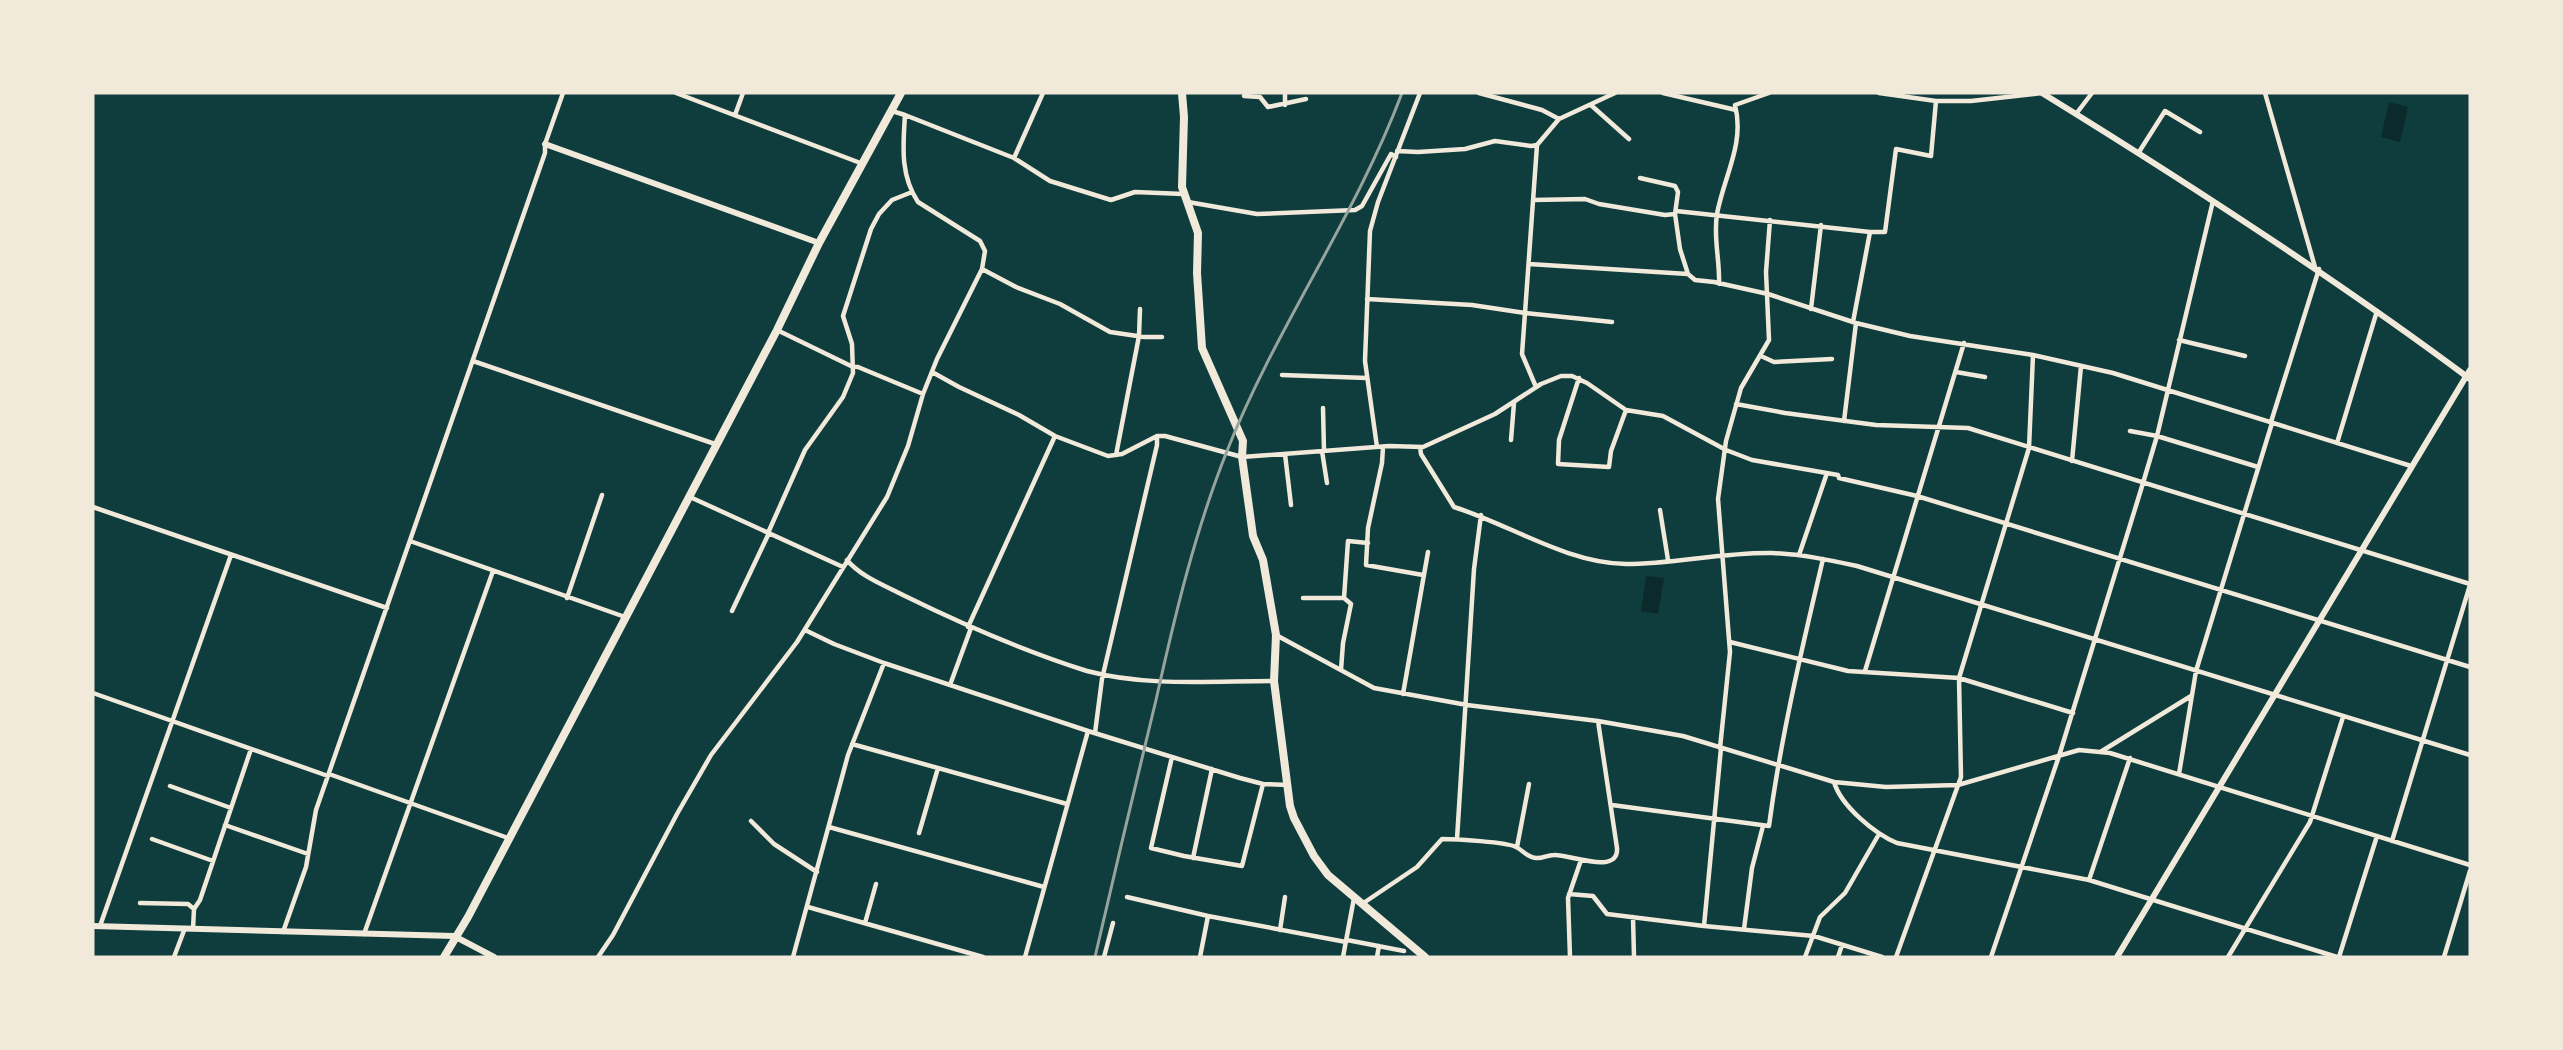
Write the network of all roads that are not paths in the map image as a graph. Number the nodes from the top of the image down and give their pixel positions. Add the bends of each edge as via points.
1 (563, 93) edge
2 (676, 93) edge
3 (743, 93) edge
4 (901, 93) edge
5 (1043, 93) edge
6 (1182, 93) edge
7 (1285, 93) edge
8 (1420, 93) edge
9 (1479, 93) edge
10 (1616, 93) edge
11 (1663, 93) edge
12 (1769, 93) edge
13 (1880, 93) edge
14 (2042, 93) edge
15 (2092, 93) edge
16 (2265, 93) edge
17 (1244, 96) dead end
18 (1306, 99) dead end
19 (1936, 101) junction
20 (1285, 105) junction
21 (1592, 106) junction
22 (1736, 110) junction
23 (891, 111) junction
24 (2076, 114) junction
25 (735, 115) junction
26 (905, 115) junction
27 (1559, 119) junction
28 (2200, 132) dead end
29 (1629, 139) dead end
30 (545, 144) junction
31 (1537, 145) junction
32 (2139, 152) junction
33 (1396, 154) junction
34 (1014, 158) junction
35 (863, 164) junction
36 (1640, 178) dead end
37 (912, 192) junction
38 (1183, 194) junction
39 (1533, 200) junction
40 (2213, 201) junction
41 (1188, 202) junction
42 (1676, 212) junction
43 (1717, 215) junction
44 (1770, 220) junction
45 (1821, 225) junction
46 (1870, 232) junction
47 (819, 243) junction
48 (1529, 264) junction
49 (2317, 268) junction
50 (982, 269) junction
51 (1688, 274) junction
52 (1719, 284) junction
53 (1768, 294) junction
54 (1367, 299) junction
55 (1140, 309) dead end
56 (1811, 309) junction
57 (2377, 311) junction
58 (1524, 313) junction
59 (1612, 322) dead end
60 (1854, 323) junction
61 (777, 330) junction
62 (1139, 336) junction
63 (1162, 337) dead end
64 (2179, 340) junction
65 (1964, 343) junction
66 (2033, 355) junction
67 (1761, 356) junction
68 (2245, 356) dead end
69 (1832, 359) dead end
70 (473, 361) junction
71 (854, 366) junction
72 (2080, 366) junction
73 (932, 372) junction
74 (1956, 372) junction
75 (1282, 375) dead end
76 (2469, 375) edge
77 (1985, 377) dead end
78 (1367, 378) junction
79 (1579, 378) junction
80 (1536, 387) junction
81 (2167, 392) junction
82 (924, 394) junction
83 (1514, 403) junction
84 (1736, 404) junction
85 (1323, 408) dead end
86 (1626, 410) junction
87 (1844, 421) junction
88 (2272, 422) junction
89 (1939, 427) junction
90 (2130, 431) dead end
91 (1055, 436) junction
92 (1157, 436) junction
93 (2157, 436) junction
94 (1511, 440) dead end
95 (2337, 443) junction
96 (715, 444) junction
97 (1380, 447) junction
98 (1420, 447) junction
99 (2030, 448) junction
100 (1726, 450) junction
101 (1323, 451) junction
102 (1285, 454) junction
103 (1116, 455) junction
104 (1242, 457) junction
105 (2072, 461) junction
106 (2411, 466) junction
107 (2258, 467) junction
108 (1827, 473) junction
109 (1327, 483) dead end
110 (2143, 483) junction
111 (602, 495) dead end
112 (688, 496) junction
113 (1917, 496) junction
114 (1291, 506) dead end
115 (93, 507) edge
116 (1660, 510) dead end
117 (2244, 514) junction
118 (1481, 515) junction
119 (2006, 523) junction
120 (768, 533) junction
121 (410, 541) junction
122 (1368, 543) junction
123 (2361, 551) junction
124 (1428, 552) dead end
125 (231, 555) junction
126 (1724, 555) junction
127 (1799, 555) junction
128 (1823, 559) junction
129 (2120, 559) junction
130 (847, 560) junction
131 (1668, 560) junction
132 (843, 567) junction
133 (493, 571) junction
134 (1423, 575) junction
135 (1894, 577) junction
136 (2470, 584) edge
137 (2220, 590) junction
138 (567, 598) junction
139 (1303, 598) dead end
140 (1344, 598) junction
141 (1981, 604) junction
142 (387, 608) junction
143 (732, 611) dead end
144 (625, 617) junction
145 (2319, 620) junction
146 (970, 628) junction
147 (805, 630) junction
148 (1276, 635) junction
149 (2096, 640) junction
150 (1730, 642) junction
151 (2447, 659) junction
152 (1799, 660) junction
153 (884, 663) junction
154 (2470, 667) edge
155 (1341, 670) junction
156 (1865, 671) junction
157 (2196, 671) junction
158 (1104, 675) junction
159 (1959, 678) junction
160 (1274, 681) junction
161 (950, 686) junction
162 (93, 693) edge
163 (1403, 694) junction
164 (2274, 695) junction
165 (2191, 696) junction
166 (1467, 705) junction
167 (2073, 712) junction
168 (2343, 717) junction
169 (171, 721) junction
170 (1598, 722) junction
171 (1088, 731) junction
172 (1095, 733) junction
173 (2422, 741) junction
174 (852, 744) junction
175 (1720, 748) junction
176 (251, 749) junction
177 (2102, 751) junction
178 (2470, 755) edge
179 (2059, 756) junction
180 (1172, 757) junction
181 (2130, 758) junction
182 (1777, 765) junction
183 (938, 768) junction
184 (1212, 769) junction
185 (2179, 774) junction
186 (329, 775) junction
187 (1834, 782) junction
188 (1529, 783) dead end
189 (1263, 784) junction
190 (1288, 785) junction
191 (1958, 785) junction
192 (170, 786) dead end
193 (2219, 787) junction
194 (409, 804) junction
195 (1067, 804) junction
196 (1612, 805) junction
197 (231, 808) junction
198 (2312, 816) junction
199 (1714, 819) junction
200 (751, 821) dead end
201 (225, 825) junction
202 (1763, 826) junction
203 (829, 827) junction
204 (920, 833) dead end
205 (1879, 834) junction
206 (2377, 836) junction
207 (508, 838) junction
208 (152, 839) dead end
209 (1457, 839) junction
210 (2392, 841) junction
211 (1517, 847) junction
212 (1934, 850) junction
213 (308, 854) junction
214 (1193, 858) junction
215 (1581, 860) junction
216 (213, 861) junction
217 (2470, 865) edge
218 (2022, 866) junction
219 (2470, 871) edge
220 (817, 872) junction
221 (2089, 880) junction
222 (876, 884) dead end
223 (1044, 887) junction
224 (1569, 894) junction
225 (1127, 897) dead end
226 (1286, 897) dead end
227 (1354, 898) junction
228 (2151, 900) junction
229 (140, 903) dead end
230 (1361, 904) junction
231 (808, 907) junction
232 (194, 909) junction
233 (1208, 916) junction
234 (1633, 917) junction
235 (866, 923) junction
236 (1113, 923) dead end
237 (97, 926) edge
238 (1704, 926) junction
239 (2246, 928) junction
240 (189, 929) junction
241 (1744, 929) junction
242 (1280, 930) junction
243 (283, 932) junction
244 (364, 934) junction
245 (454, 936) junction
246 (1814, 936) junction
247 (1346, 941) junction
248 (1842, 945) junction
249 (1379, 946) junction
250 (1404, 951) dead end
251 (174, 957) edge
252 (444, 957) edge
253 (494, 957) edge
254 (598, 957) edge
255 (793, 957) edge
256 (983, 957) edge
257 (1025, 957) edge
258 (1104, 957) edge
259 (1200, 957) edge
260 (1343, 957) edge
261 (1377, 957) edge
262 (1425, 957) edge
263 (1570, 957) edge
264 (1634, 957) edge
265 (1805, 957) edge
266 (1838, 957) edge
267 (1882, 957) edge
268 (1896, 957) edge
269 (1991, 957) edge
270 (2117, 957) edge
271 (2228, 957) edge
272 (2338, 957) edge
273 (2444, 957) edge

1 - 30 street
2 - 25 street
3 - 25 street
4 - 23 main road
5 - 34 street
6 - 38 main road
7 - 20 street
8 - 33 street
9 - 27 street via 1542,110
10 - 21 street
11 - 22 street
12 - 22 street via 1735,105
13 - 19 street
14 - 19 street
14 - 24 street
15 - 24 street
16 - 49 street
17 - 20 street via 1260,97 1268,107
18 - 20 street
19 - 46 street via 1931,156 1896,149 1885,232
21 - 27 street
21 - 29 street
22 - 43 street via 1738,134
23 - 26 street
23 - 35 main road
24 - 32 street
25 - 35 street
26 - 34 street
26 - 37 street via 903,161
27 - 31 street
28 - 32 street via 2165,111
30 - 47 street
30 - 70 street
31 - 33 street via 1495,141 1465,149
31 - 39 street
32 - 40 street
33 - 41 street via 1391,154 1356,210 1257,214
33 - 54 street via 1370,231
34 - 38 street via 1050,181 1111,200 1135,192
35 - 47 main road
36 - 42 street via 1675,186
37 - 50 street via 918,202 980,241 986,251
37 - 71 street via 886,206 866,245 843,316
38 - 41 main road
39 - 42 street via 1586,199 1665,215
39 - 48 street
40 - 49 street
40 - 64 street
41 - 104 main road via 1198,233 1202,348 1241,435
42 - 43 street
42 - 51 street via 1680,249
43 - 44 street
43 - 52 street
44 - 45 street
44 - 53 street
45 - 46 street
45 - 56 street
46 - 60 street
47 - 61 main road
48 - 51 street
48 - 58 street
49 - 57 street
49 - 88 street
50 - 62 street via 1060,304 1110,332
50 - 73 street
51 - 52 street via 1695,280
52 - 53 street
53 - 56 street
53 - 67 street via 1769,340
54 - 58 street via 1472,305
54 - 78 street
55 - 62 street
56 - 60 street
57 - 76 street
57 - 95 street
58 - 59 street
58 - 80 street via 1522,354
60 - 65 street
60 - 87 street
61 - 71 street
61 - 96 main road
62 - 63 street
62 - 103 street
64 - 68 street
64 - 81 street
65 - 66 street
65 - 74 street
66 - 72 street
66 - 99 street
67 - 69 street via 1774,362
67 - 84 street
70 - 96 street
70 - 121 street
71 - 82 street
71 - 120 street via 843,397 805,450
72 - 81 street via 2122,375
72 - 105 street
73 - 82 street
73 - 91 street
74 - 77 street
74 - 89 street
75 - 78 street
76 - 106 street
78 - 97 street
79 - 80 street via 1561,376
79 - 86 street
79 - 86 street via 1559,440 1558,464 1609,467
80 - 83 street
81 - 88 street
81 - 93 street
82 - 130 street via 909,446 887,497
83 - 94 street
83 - 98 street
84 - 87 street
84 - 100 street
85 - 101 street
86 - 100 street via 1663,416
87 - 89 street
88 - 95 street
88 - 107 street
89 - 99 street via 1968,429
89 - 113 street
90 - 93 street
91 - 103 street via 1108,456
91 - 146 street
92 - 103 street
92 - 104 street
92 - 158 street
93 - 107 street
93 - 110 street
95 - 106 street
96 - 112 main road
97 - 98 street
97 - 101 street
97 - 122 street via 1382,463
98 - 118 street via 1454,507
99 - 105 street
99 - 119 street
100 - 108 street via 1752,460
100 - 126 street via 1718,500
101 - 102 street
101 - 109 street
102 - 104 street
102 - 114 street
104 - 148 main road via 1253,536 1263,560
105 - 110 street
106 - 123 street
107 - 117 street
108 - 113 street
108 - 127 street
110 - 117 street
110 - 129 street
111 - 138 street
112 - 120 street
112 - 144 main road
113 - 119 street
113 - 135 street
115 - 125 street
116 - 131 street
117 - 123 street
117 - 137 street
118 - 131 street via 1515,533 1590,557 1625,564
118 - 166 street via 1474,569
119 - 129 street
119 - 141 street
120 - 132 street
120 - 143 street
121 - 133 street
121 - 142 street
122 - 134 street via 1366,565
122 - 140 street via 1348,541
123 - 136 street
123 - 145 street
124 - 134 street
125 - 142 street
125 - 169 street
126 - 127 street
126 - 131 street
126 - 150 street
127 - 128 street
128 - 135 street
128 - 152 street
129 - 137 street
129 - 149 street
130 - 132 street
130 - 146 street via 877,582
132 - 147 street
133 - 138 street
133 - 194 street
134 - 163 street
135 - 141 street
135 - 156 street
136 - 151 street
137 - 145 street
137 - 157 street
138 - 144 street
139 - 140 street
140 - 155 street via 1351,604
141 - 149 street
141 - 159 street
142 - 186 street
144 - 207 main road
145 - 151 street
145 - 164 street
146 - 158 street via 1054,661
146 - 161 street
147 - 153 street
147 - 254 street via 711,755
148 - 155 street
148 - 160 main road
149 - 157 street
149 - 167 street
150 - 152 street
150 - 175 street
151 - 154 street
151 - 173 street
152 - 156 street
152 - 182 street
153 - 161 street
153 - 174 street
155 - 163 street via 1374,688
156 - 159 street
157 - 164 street
157 - 165 street
158 - 160 street via 1160,681
158 - 172 street
159 - 167 street
159 - 191 street
160 - 190 main road
161 - 171 street
162 - 169 street
163 - 166 street
164 - 168 street
164 - 193 street
165 - 177 street
165 - 185 street
166 - 170 street
166 - 209 street
167 - 179 street
168 - 173 street
168 - 198 street
169 - 176 street
169 - 237 street
170 - 175 street via 1683,736
170 - 196 street
171 - 172 street
171 - 195 street
172 - 180 street
173 - 178 street
173 - 210 street
174 - 183 street
174 - 203 street
175 - 182 street
175 - 199 street
176 - 186 street
176 - 197 street
177 - 179 street via 2079,750
177 - 181 street
179 - 191 street
179 - 218 street
180 - 184 street
180 - 214 street via 1151,848
181 - 185 street
181 - 221 street
182 - 187 street
182 - 202 street via 1769,826
183 - 195 street
183 - 204 street
184 - 189 street
184 - 214 street
185 - 193 street
186 - 194 street
186 - 213 street via 316,810
187 - 191 street via 1886,787
187 - 205 street via 1841,799
188 - 211 street
189 - 190 street
189 - 214 street via 1242,866
190 - 227 main road via 1294,818 1314,856
191 - 212 street
192 - 197 street
193 - 198 street
193 - 228 street
194 - 207 street
194 - 244 street
195 - 223 street
196 - 199 street
196 - 215 street via 1616,856 1609,862
197 - 201 street
198 - 206 street
198 - 239 street
199 - 202 street
199 - 238 street
200 - 220 street via 774,844
201 - 213 street
201 - 216 street
202 - 241 street via 1752,868
203 - 220 street
203 - 223 street
205 - 212 street via 1897,843
205 - 246 street via 1845,893 1820,917
206 - 210 street
206 - 272 street
207 - 245 main road
208 - 216 street
209 - 211 street
209 - 230 street via 1437,842 1417,867
210 - 217 street
211 - 215 street via 1538,859 1554,854
212 - 218 street
212 - 268 street
213 - 243 street
215 - 224 street
216 - 232 street
218 - 221 street
218 - 269 street
219 - 273 street
220 - 231 street
221 - 228 street
222 - 235 street
223 - 257 street
224 - 234 street via 1593,896 1607,914
224 - 263 street
225 - 233 street
226 - 242 street
227 - 230 main road
227 - 247 street
228 - 239 street
228 - 270 street
229 - 232 street via 188,904
230 - 262 main road
231 - 235 street
231 - 255 street
232 - 240 street
233 - 242 street
233 - 259 street
234 - 238 street
234 - 264 street
235 - 256 street
236 - 258 street
237 - 240 street
238 - 241 street
239 - 271 street
239 - 272 street
240 - 243 street
240 - 251 street
241 - 246 street
242 - 247 street
243 - 244 street
244 - 245 street
245 - 252 main road
245 - 253 street
246 - 248 street
246 - 265 street
247 - 249 street
247 - 260 street
248 - 266 street
248 - 267 street
249 - 250 street
249 - 261 street

